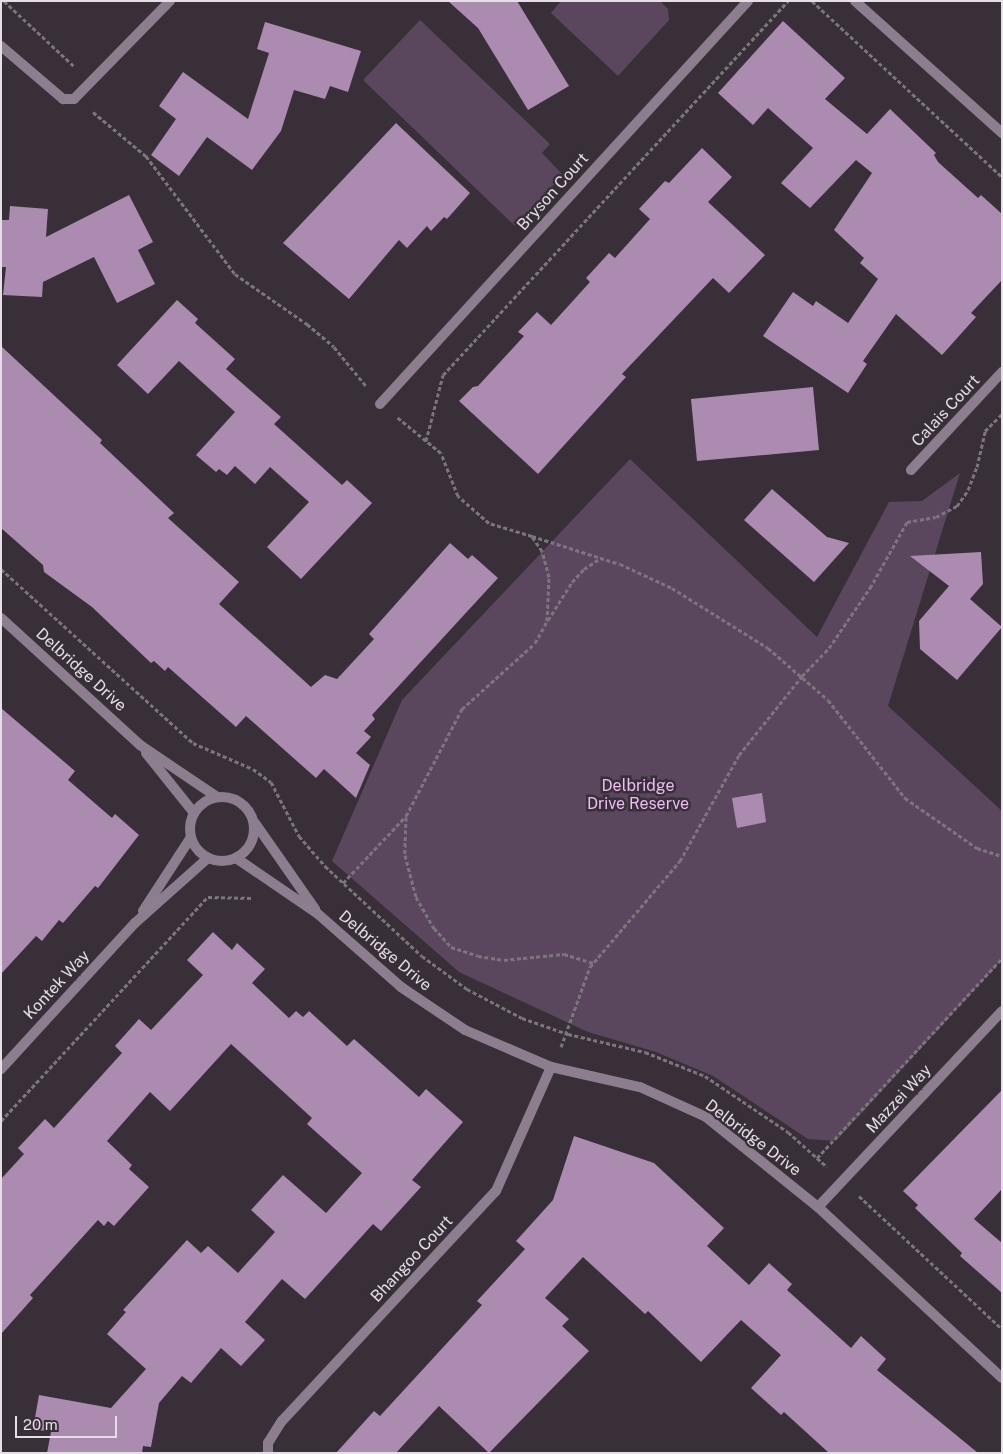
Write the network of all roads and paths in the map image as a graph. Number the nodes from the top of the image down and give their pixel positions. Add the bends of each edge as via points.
1 (4, 1) edge
2 (170, 1) edge
3 (748, 1) edge
4 (788, 1) edge
5 (812, 1) edge
6 (855, 1) edge
7 (1, 46) edge
8 (91, 82) junction
9 (74, 99) junction
10 (1002, 133) edge
11 (1002, 177) edge
12 (1002, 372) edge
13 (380, 404) junction
14 (1002, 414) edge
15 (426, 441) junction
16 (912, 470) dead end
17 (532, 536) junction
18 (601, 558) junction
19 (1, 618) edge
20 (548, 620) junction
21 (802, 676) junction
22 (140, 745) junction
23 (217, 797) junction
24 (194, 813) junction
25 (406, 816) junction
26 (254, 822) junction
27 (191, 838) junction
28 (1002, 856) edge
29 (208, 858) junction
30 (236, 858) junction
31 (271, 882) junction
32 (342, 882) dead end
33 (318, 914) junction
34 (135, 923) junction
35 (1002, 958) edge
36 (594, 963) junction
37 (1002, 1011) edge
38 (568, 1034) junction
39 (551, 1067) junction
40 (1, 1068) edge
41 (1, 1120) edge
42 (817, 1158) junction
43 (842, 1181) junction
44 (818, 1207) junction
45 (1002, 1329) edge
46 (1002, 1378) edge
47 (268, 1453) edge

1 - 8 path
2 - 8 street
3 - 13 street, Bryson Court
4 - 15 path via 444,375
5 - 11 path
6 - 10 street
7 - 9 street via 50,90 63,99
8 - 9 street
9 - 13 path via 121,133 146,156 235,274 334,347
12 - 16 street, Calais Court
13 - 15 path
14 - 21 path via 985,431 977,467 958,506 936,517 907,522 870,588 829,648
15 - 17 path via 442,453 458,496 490,523
17 - 18 path
17 - 20 path via 542,552 549,577
18 - 20 path via 572,582
18 - 21 path via 672,588 719,615
19 - 22 street, Delbridge Drive
20 - 25 path via 535,643 462,709
21 - 28 path via 859,736 905,798 977,848
21 - 36 path via 739,755 680,861
22 - 23 street, Delbridge Drive
22 - 24 street, Delbridge Drive
23 - 24 street via 208,800
23 - 26 street via 227,797 244,805
24 - 27 street
25 - 32 path
25 - 36 path via 405,855 416,897 434,928 451,947 504,960 564,954
26 - 30 street via 251,843
26 - 33 street, Delbridge Drive
27 - 29 street via 200,853
27 - 34 street, Kontek Way
29 - 30 street via 227,861
29 - 34 street, Kontek Way
30 - 31 street, Delbridge Drive
31 - 33 street, Delbridge Drive
31 - 41 path via 254,898 208,897
33 - 39 street, Delbridge Drive via 401,987 465,1030
34 - 40 street, Kontek Way
35 - 42 path
36 - 38 path
37 - 43 street, Mazzei Way
38 - 39 path
38 - 42 path via 645,1052 705,1076 742,1099
39 - 44 street, Delbridge Drive via 640,1087 706,1116
39 - 47 street, Bhangoo Court via 496,1191 282,1421 268,1443
42 - 43 path
43 - 44 street, Mazzei Way
43 - 45 path
44 - 46 street, Delbridge Drive

